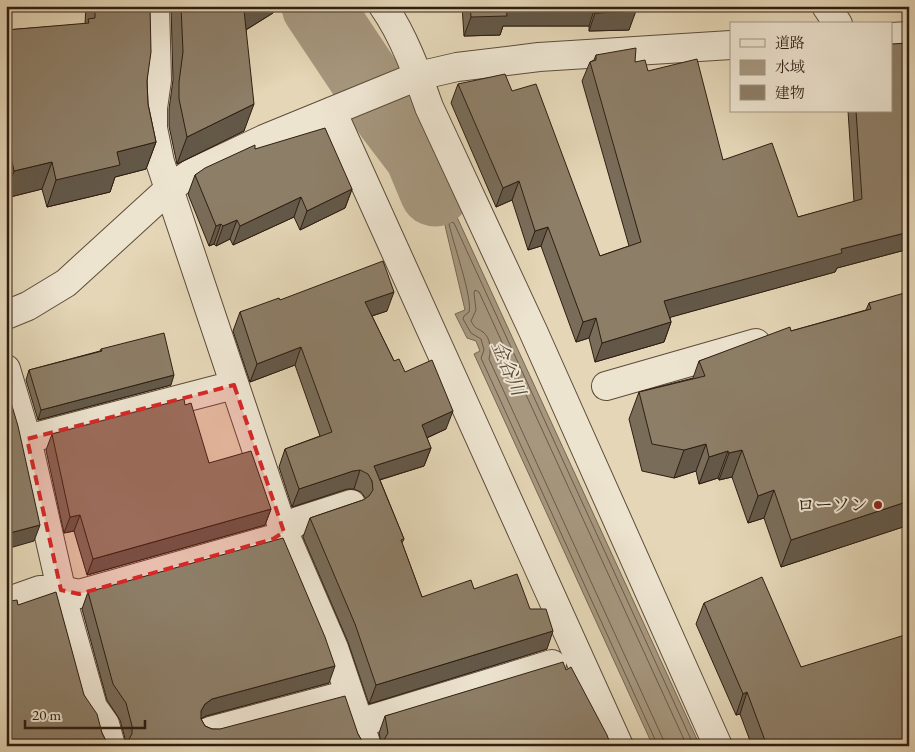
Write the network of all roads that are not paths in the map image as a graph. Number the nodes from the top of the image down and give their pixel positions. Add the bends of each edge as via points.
1 (155, 6) edge
2 (383, 6) edge
3 (826, 6) edge
4 (837, 22) edge
5 (909, 36) edge
6 (892, 37) edge
7 (730, 45) edge
8 (408, 79) junction
9 (338, 109) junction
10 (170, 188) junction
11 (6, 315) edge
12 (776, 337) edge
13 (6, 369) edge
14 (234, 385) junction
15 (606, 386) dead end
16 (27, 439) junction
17 (351, 504) edge
18 (284, 532) junction
19 (61, 590) junction
20 (6, 602) edge
21 (552, 664) edge
22 (349, 694) junction
23 (210, 731) edge
24 (363, 734) edge
25 (111, 746) edge
26 (619, 746) edge
27 (718, 746) edge

1 - 10 street via 153,128 160,162
2 - 8 street via 392,19
3 - 4 street
5 - 6 street
7 - 8 street via 539,57 457,67
8 - 9 street
8 - 27 street via 429,107
9 - 10 street via 264,139 190,174
9 - 26 street
10 - 11 street via 66,283
10 - 14 street
12 - 15 street
13 - 16 street
14 - 16 street
14 - 18 street
16 - 19 street
17 - 18 street via 298,522
18 - 19 street via 273,539 79,594
18 - 22 street via 334,648
19 - 20 street via 40,590
19 - 25 street via 93,707 105,724
21 - 24 street
22 - 23 street
22 - 24 street

